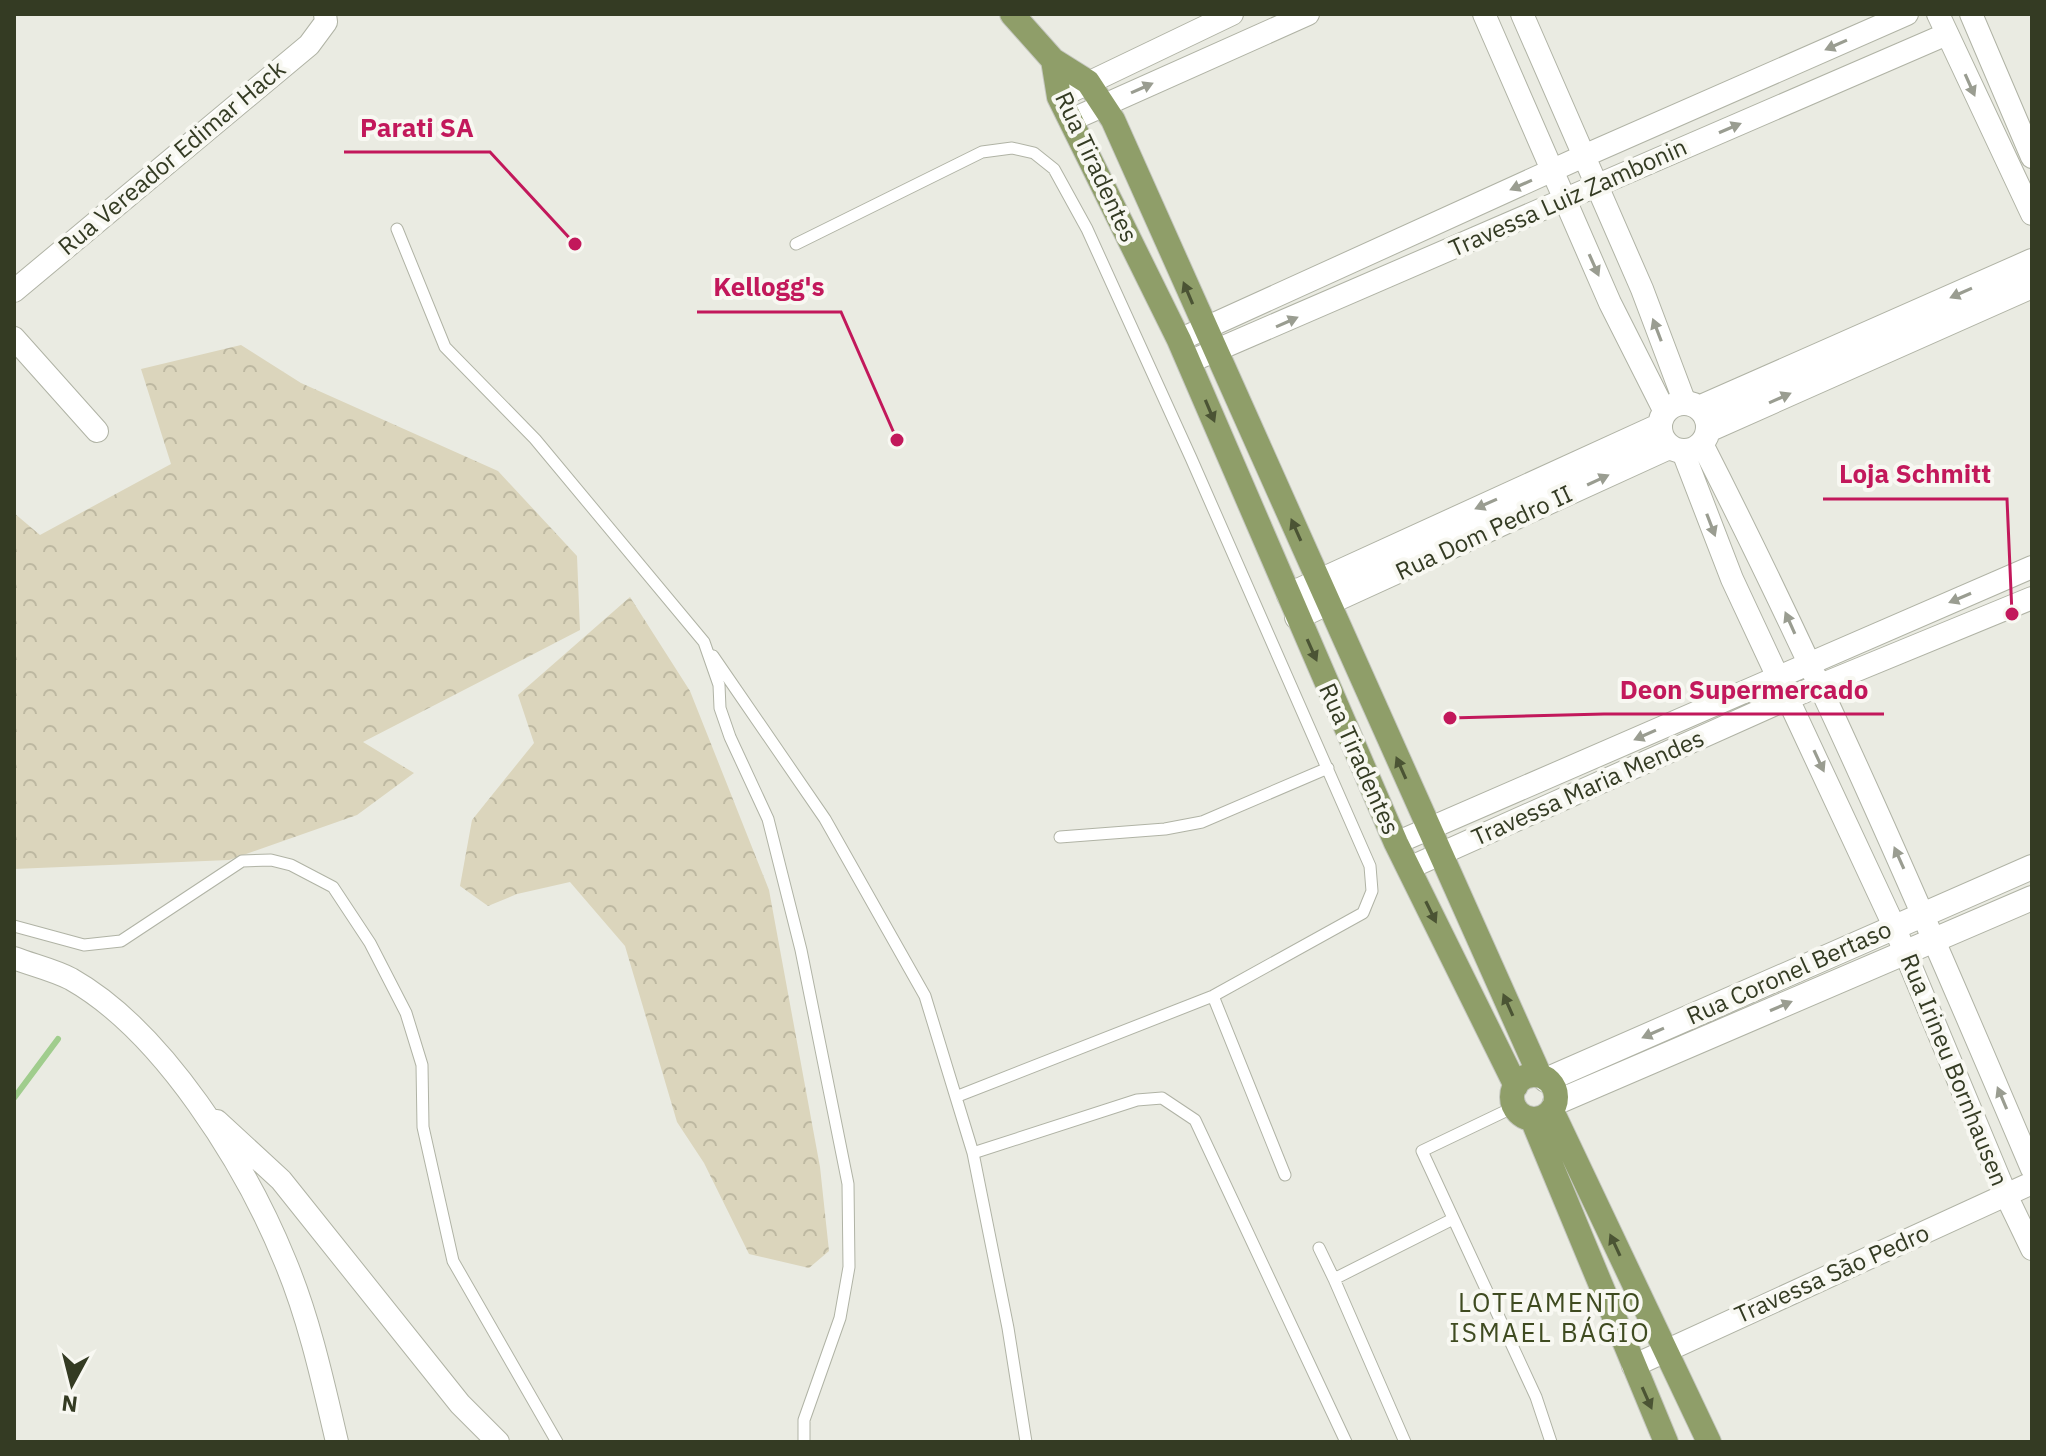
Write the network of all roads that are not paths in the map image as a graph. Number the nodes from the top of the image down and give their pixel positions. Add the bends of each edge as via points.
1 (1012, 14) edge
2 (1232, 14) edge
3 (1308, 14) edge
4 (1484, 14) edge
5 (1522, 14) edge
6 (1907, 14) edge
7 (1971, 14) edge
8 (325, 18) edge
9 (1942, 24) edge
10 (1053, 60) junction
11 (1795, 63) junction
12 (1545, 64) junction
13 (1512, 78) junction
14 (1088, 82) junction
15 (1811, 92) junction
16 (1059, 97) junction
17 (1104, 104) junction
18 (1071, 120) junction
19 (1586, 155) junction
20 (2032, 157) edge
21 (1552, 171) junction
22 (1597, 185) junction
23 (1564, 198) junction
24 (2032, 214) edge
25 (397, 229) dead end
26 (796, 244) dead end
27 (2032, 261) edge
28 (1328, 272) junction
29 (2032, 286) edge
30 (1642, 289) junction
31 (14, 291) edge
32 (1339, 299) junction
33 (1610, 303) junction
34 (1203, 328) junction
35 (14, 338) edge
36 (1184, 351) junction
37 (1216, 353) junction
38 (1684, 428) junction
39 (97, 431) dead end
40 (1763, 564) junction
41 (2032, 567) edge
42 (1732, 579) junction
43 (1318, 580) junction
44 (2032, 598) edge
45 (1329, 605) junction
46 (1293, 606) junction
47 (704, 642) junction
48 (1808, 664) junction
49 (1778, 675) junction
50 (1822, 687) junction
51 (1789, 698) junction
52 (1328, 768) junction
53 (1528, 788) junction
54 (1542, 809) junction
55 (1428, 830) junction
56 (1060, 837) dead end
57 (1396, 843) junction
58 (1440, 855) junction
59 (2032, 867) edge
60 (1409, 868) junction
61 (2032, 898) edge
62 (1923, 912) junction
63 (14, 926) edge
64 (1894, 926) junction
65 (1934, 939) junction
66 (1906, 952) junction
67 (14, 958) edge
68 (1213, 996) junction
69 (1720, 1003) junction
70 (1731, 1027) junction
71 (1978, 1042) junction
72 (1948, 1055) junction
73 (1543, 1078) junction
74 (958, 1096) junction
75 (191, 1097) junction
76 (1534, 1105) junction
77 (973, 1153) junction
78 (2032, 1169) edge
79 (1285, 1175) dead end
80 (2032, 1183) edge
81 (2006, 1195) junction
82 (1453, 1219) junction
83 (1319, 1248) dead end
84 (2032, 1249) edge
85 (1334, 1279) junction
86 (1664, 1350) junction
87 (1633, 1366) junction
88 (337, 1442) edge
89 (498, 1442) edge
90 (557, 1442) edge
91 (804, 1442) edge
92 (1026, 1442) edge
93 (1346, 1442) edge
94 (1405, 1442) edge
95 (1551, 1442) edge
96 (1666, 1442) edge
97 (1709, 1442) edge

1 - 10 main road
2 - 14 street
17 -> 3 street
4 - 13 street, Rua Irineu Bornhausen
5 - 12 street, Rua Irineu Bornhausen
6 -> 11 street, Travessa Luiz Zambonin
7 - 20 street
8 - 31 street, Rua Vereador Edimar Hack via 309,45
9 - 15 street, Travessa Luiz Zambonin
9 -> 24 street
10 - 14 main road, Rua Tiradentes
10 - 16 main road, Rua Tiradentes
11 - 15 street
11 - 19 street, Travessa Luiz Zambonin
12 - 13 street
12 - 19 street, Rua Irineu Bornhausen
13 - 21 street, Rua Irineu Bornhausen
14 - 16 street
14 - 17 main road, Rua Tiradentes
22 -> 15 street, Travessa Luiz Zambonin
16 - 18 main road, Rua Tiradentes
17 - 18 street
34 -> 17 main road, Rua Tiradentes
18 - 36 main road, Rua Tiradentes
19 - 21 street, Travessa Luiz Zambonin
19 - 22 street, Rua Irineu Bornhausen
21 - 23 street, Rua Irineu Bornhausen
21 -> 28 street, Travessa Luiz Zambonin
22 - 23 street, Travessa Luiz Zambonin
22 - 30 street, Rua Irineu Bornhausen
23 - 32 street, Travessa Luiz Zambonin
23 -> 33 street, Rua Irineu Bornhausen
25 - 47 lane via 445,347 535,439
26 - 52 lane via 982,152 1012,148 1034,153 1054,169 1100,258
27 -> 38 street, Rua Dom Pedro II
28 - 32 street
28 - 34 street, Travessa Luiz Zambonin
38 -> 29 street, Rua Dom Pedro II
30 - 33 street
38 -> 30 street, Rua Irineu Bornhausen
37 -> 32 street, Travessa Luiz Zambonin
33 - 38 street, Rua Irineu Bornhausen
34 - 36 street, Travessa Luiz Zambonin
34 - 37 main road, Rua Tiradentes
35 - 39 street
36 - 37 street, Travessa Luiz Zambonin
36 -> 46 main road, Rua Tiradentes
43 -> 37 main road, Rua Tiradentes
38 - 40 street, Rua Irineu Bornhausen
38 -> 42 street, Rua Irineu Bornhausen
38 -> 43 street, Rua Dom Pedro II
45 -> 38 street, Rua Dom Pedro II
40 - 42 street
48 -> 40 street, Rua Irineu Bornhausen
41 -> 48 street, Travessa Maria Mendes
42 - 49 street, Rua Irineu Bornhausen
43 - 45 main road, Rua Tiradentes
43 - 46 street, Rua Dom Pedro II
44 - 50 street, Travessa Maria Mendes
45 - 46 street, Rua Dom Pedro II
55 -> 45 main road, Rua Tiradentes
46 -> 57 main road, Rua Tiradentes
47 - 74 lane via 825,819 918,982
47 - 91 lane via 730,737 768,819 801,950 848,1184 849,1267 840,1318 808,1408
48 - 49 street, Travessa Maria Mendes
48 - 50 street, Rua Irineu Bornhausen
49 - 51 street, Rua Irineu Bornhausen
49 -> 53 street, Travessa Maria Mendes
50 - 51 street, Travessa Maria Mendes
62 -> 50 street, Rua Irineu Bornhausen
51 - 54 street, Travessa Maria Mendes
51 -> 64 street, Rua Irineu Bornhausen
52 - 56 lane via 1202,822
52 - 68 lane via 1370,866 1372,891 1363,913
53 - 54 street
53 - 55 street, Travessa Maria Mendes
54 - 58 street, Travessa Maria Mendes
55 - 57 street, Travessa Maria Mendes
55 - 58 main road, Rua Tiradentes
57 - 60 main road, Rua Tiradentes
58 - 60 street, Travessa Maria Mendes
73 -> 58 main road, Rua Tiradentes
59 - 62 street, Rua Coronel Bertaso
60 -> 76 main road, Rua Tiradentes
61 - 65 street, Rua Coronel Bertaso
62 - 64 street, Rua Coronel Bertaso
62 - 65 street, Rua Irineu Bornhausen
63 - 90 lane via 84,945 121,941 242,861 291,865 333,887 406,1013 422,1065 423,1127 453,1261
64 - 66 street, Rua Irineu Bornhausen
64 - 69 street, Rua Coronel Bertaso
65 - 66 street, Rua Coronel Bertaso
65 - 71 street, Rua Irineu Bornhausen
70 -> 66 street, Rua Coronel Bertaso
66 - 72 street, Rua Irineu Bornhausen
67 - 75 street via 70,979 119,1014 157,1048
68 - 74 lane
68 - 79 lane
69 - 70 street
69 -> 73 street, Rua Coronel Bertaso
70 - 76 street, Rua Coronel Bertaso
71 - 72 street
78 -> 71 street, Rua Irineu Bornhausen
72 - 81 street, Rua Irineu Bornhausen
73 - 76 main road via 1526,1077
74 - 77 lane
75 - 88 street via 241,1174 286,1261
75 - 89 street via 281,1180 460,1404
76 - 82 lane, Rua Coronel Bertaso via 1422,1151
86 -> 76 main road, Rua Tiradentes
76 - 87 main road, Rua Tiradentes
77 - 92 lane
77 - 93 lane via 1137,1100 1162,1098 1195,1120
80 - 81 street, Travessa São Pedro
81 - 84 street, Rua Irineu Bornhausen
81 - 86 street, Travessa São Pedro
82 - 85 lane
82 - 95 lane via 1536,1397
83 - 85 lane
85 - 94 lane
86 - 87 street, Travessa São Pedro
86 - 97 main road, Rua Tiradentes
87 -> 96 main road, Rua Tiradentes

